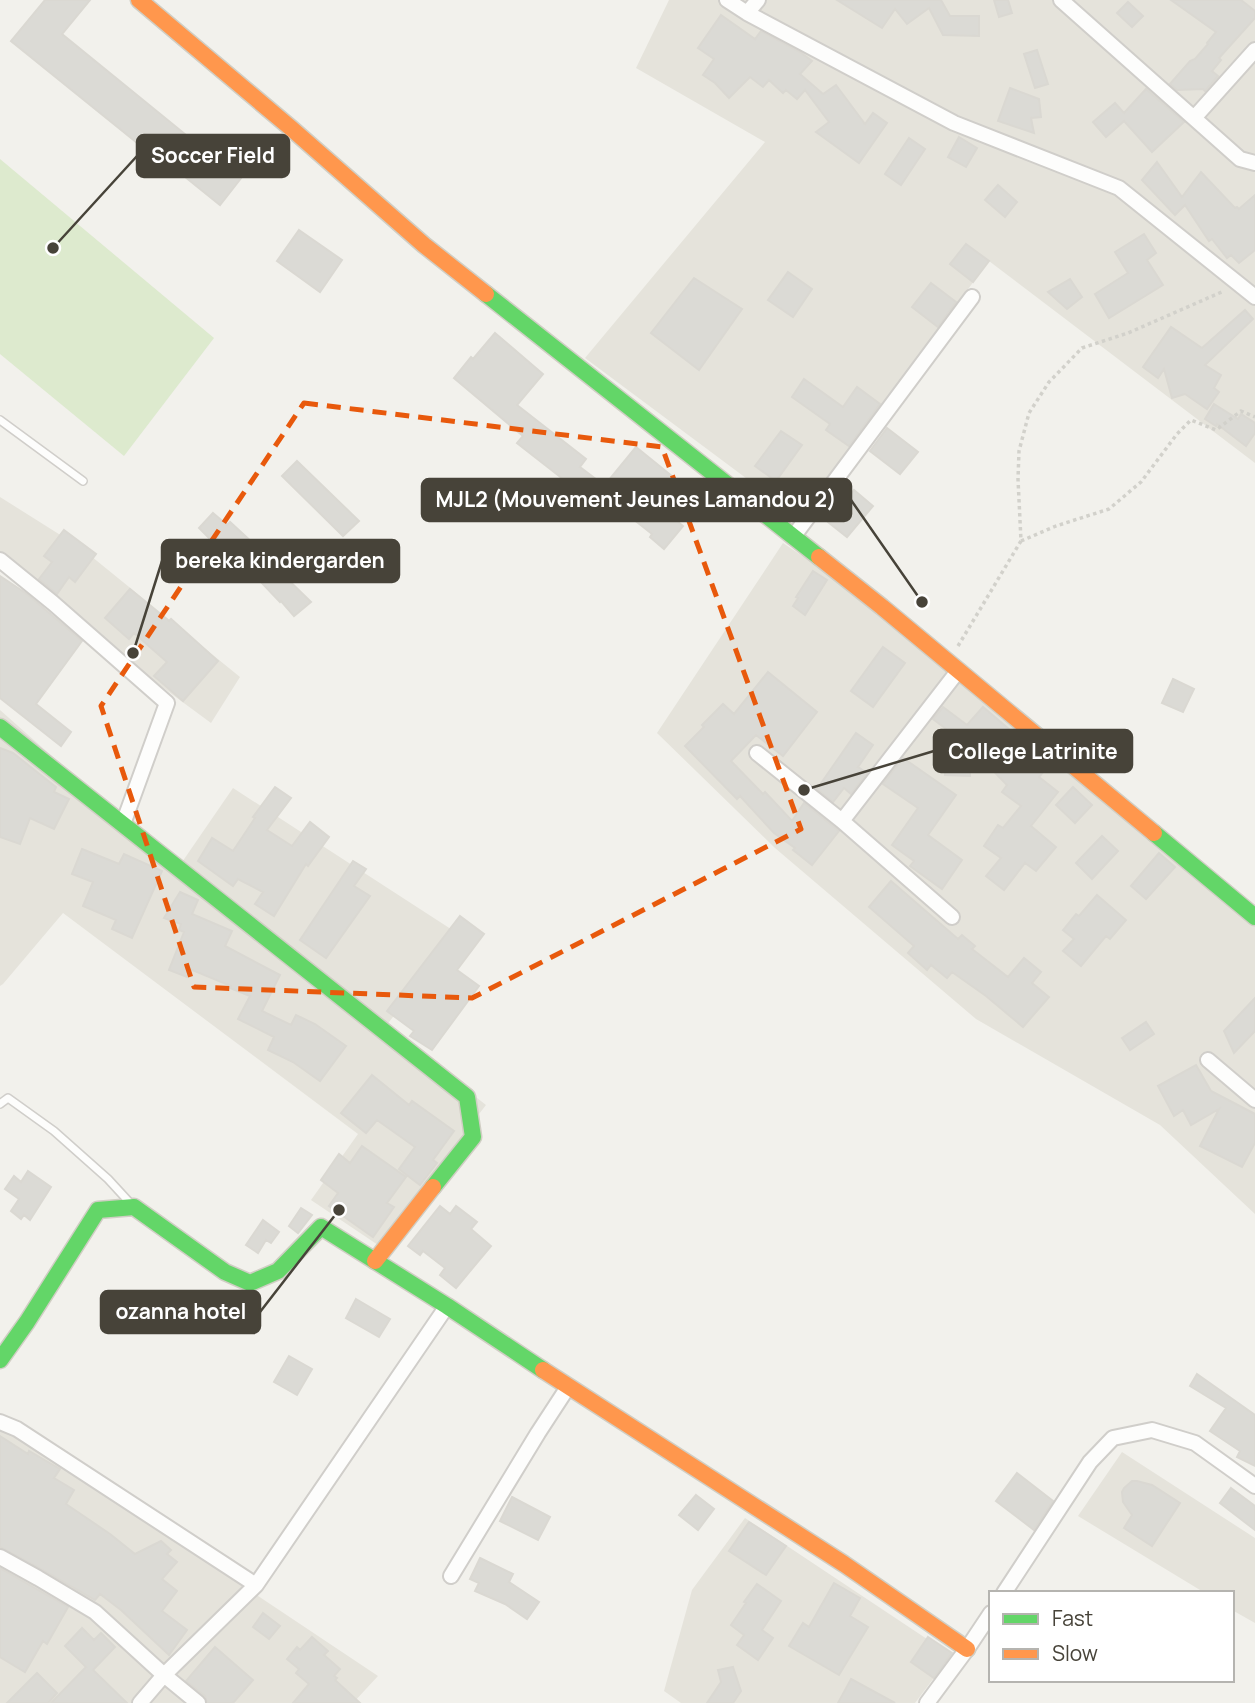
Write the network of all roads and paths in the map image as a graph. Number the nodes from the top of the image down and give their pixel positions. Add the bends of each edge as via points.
1 (139, 0) edge
2 (727, 0) edge
3 (758, 0) edge
4 (1061, 0) edge
5 (747, 13) junction
6 (1255, 50) edge
7 (1194, 118) junction
8 (1255, 163) edge
9 (1240, 284) junction
10 (972, 297) dead end
11 (1255, 297) edge
12 (1255, 417) edge
13 (0, 420) edge
14 (83, 481) dead end
15 (793, 537) junction
16 (1021, 541) junction
17 (0, 559) edge
18 (953, 667) junction
19 (0, 727) edge
20 (757, 753) dead end
21 (842, 821) junction
22 (123, 824) junction
23 (952, 917) dead end
24 (1255, 918) edge
25 (1208, 1060) dead end
26 (1255, 1100) edge
27 (0, 1104) edge
28 (134, 1207) junction
29 (375, 1261) junction
30 (447, 1306) junction
31 (0, 1360) edge
32 (568, 1387) junction
33 (0, 1422) edge
34 (1255, 1486) edge
35 (0, 1557) edge
36 (451, 1576) dead end
37 (256, 1586) junction
38 (1005, 1591) edge
39 (989, 1616) edge
40 (967, 1649) junction
41 (164, 1675) junction
42 (140, 1703) edge
43 (198, 1703) edge
44 (927, 1703) edge

1 - 15 street via 424,245
2 - 5 street
3 - 5 street
4 - 7 street
5 - 9 street via 954,123 1119,188
6 - 7 street
7 - 8 street via 1240,159
9 - 11 street
9 - 16 path via 1083,348 1049,382 1029,414 1019,451
10 - 15 street
12 - 16 path via 1241,411 1216,430 1191,420 1141,482 1109,509
13 - 14 lane
15 - 18 street
16 - 18 path
17 - 22 street via 167,703
18 - 21 street
18 - 24 street
19 - 22 street
20 - 21 street
21 - 23 street
22 - 29 street via 467,1097 473,1137
25 - 26 street
27 - 28 lane via 8,1098 54,1131
28 - 29 street via 225,1272 250,1283 278,1271 321,1227
28 - 31 street via 99,1210
29 - 30 street
30 - 32 street
30 - 37 street
32 - 36 street
32 - 40 street via 844,1564
33 - 37 street
34 - 38 street via 1195,1443 1152,1430 1113,1438 1090,1462
35 - 41 street via 95,1612
37 - 41 street
39 - 40 street
40 - 44 street
41 - 42 street
41 - 43 street

